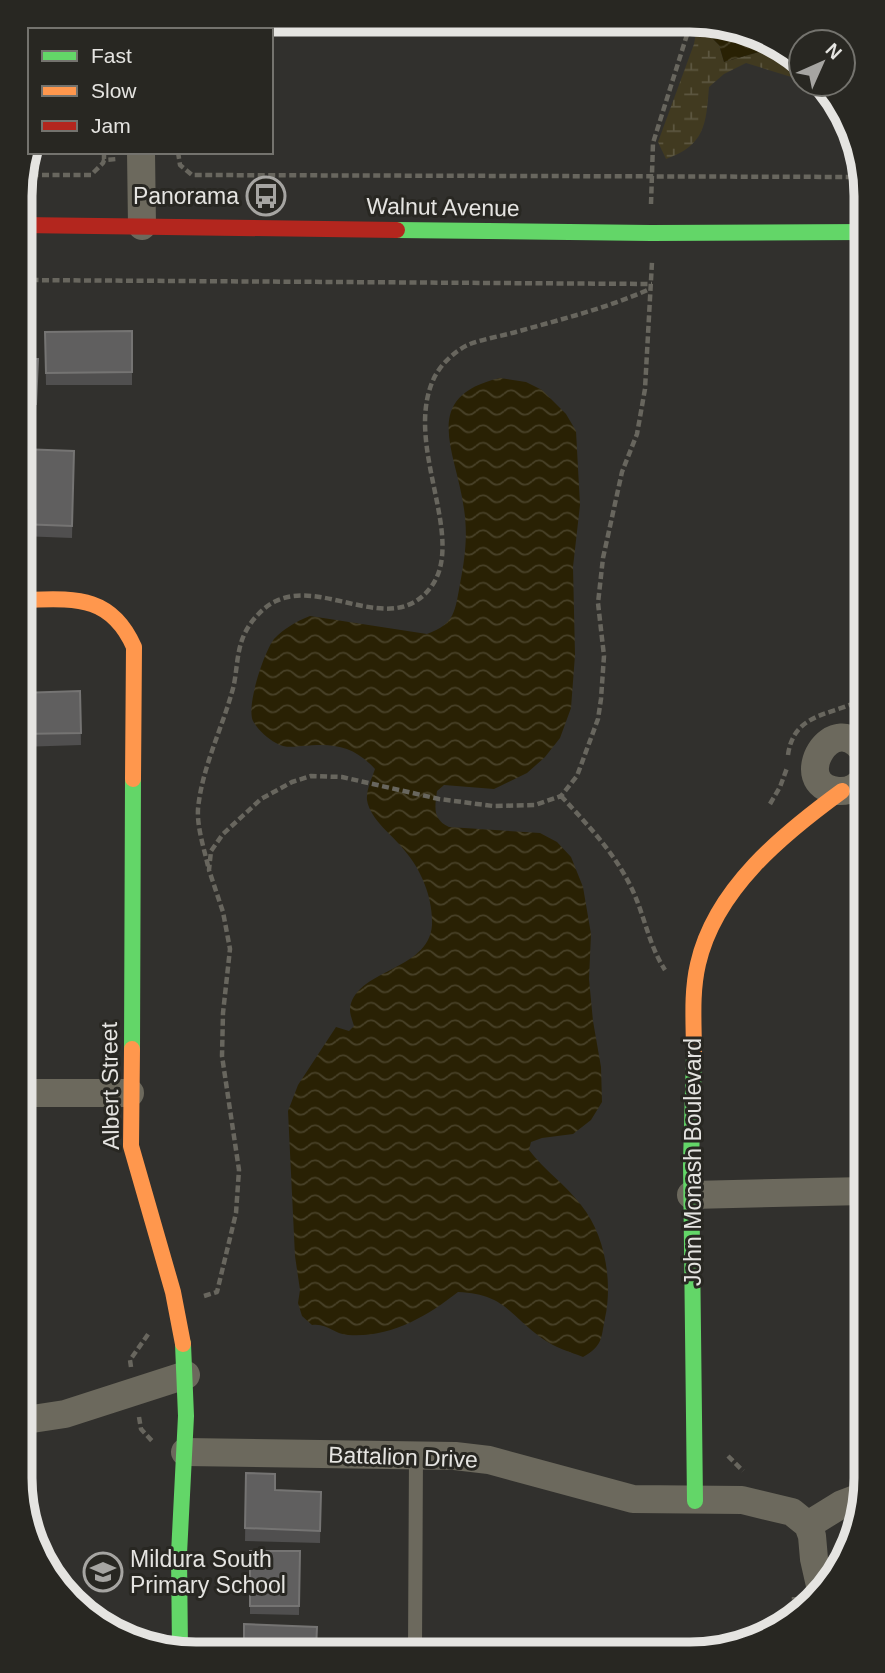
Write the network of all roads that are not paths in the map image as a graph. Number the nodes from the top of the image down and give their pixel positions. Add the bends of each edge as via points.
1 (119, 155) edge
2 (31, 225) edge
3 (133, 226) junction
4 (854, 232) edge
5 (31, 600) edge
6 (854, 731) edge
7 (837, 738) junction
8 (854, 742) edge
9 (815, 770) junction
10 (854, 785) edge
11 (854, 788) edge
12 (772, 848) junction
13 (31, 1093) edge
14 (130, 1093) junction
15 (853, 1191) edge
16 (691, 1195) junction
17 (186, 1375) junction
18 (31, 1419) edge
19 (185, 1452) junction
20 (416, 1454) junction
21 (851, 1500) edge
22 (695, 1501) junction
23 (815, 1521) junction
24 (820, 1577) edge
25 (180, 1641) edge
26 (415, 1642) edge

1 - 3 street
2 - 3 street, Walnut Avenue
3 - 4 street, Walnut Avenue
5 - 14 street, Albert Street via 97,604 122,623 134,647
6 - 7 street
7 - 8 street
7 - 9 street, John Monash Boulevard via 822,746
9 - 10 street via 824,786
9 - 12 street, John Monash Boulevard
11 - 12 street, John Monash Boulevard via 820,807
12 - 16 street, John Monash Boulevard via 732,892 702,949 696,974
13 - 14 street
14 - 17 street, Albert Street via 131,1146 176,1304
15 - 16 street
16 - 22 street, John Monash Boulevard
17 - 18 street via 65,1414
17 - 19 street, Albert Street
19 - 20 street, Battalion Drive
19 - 25 street, Albert Street
20 - 22 street, Battalion Drive via 489,1460 633,1499
20 - 26 lane
21 - 23 street
22 - 23 street, Battalion Drive via 742,1500
23 - 24 street

